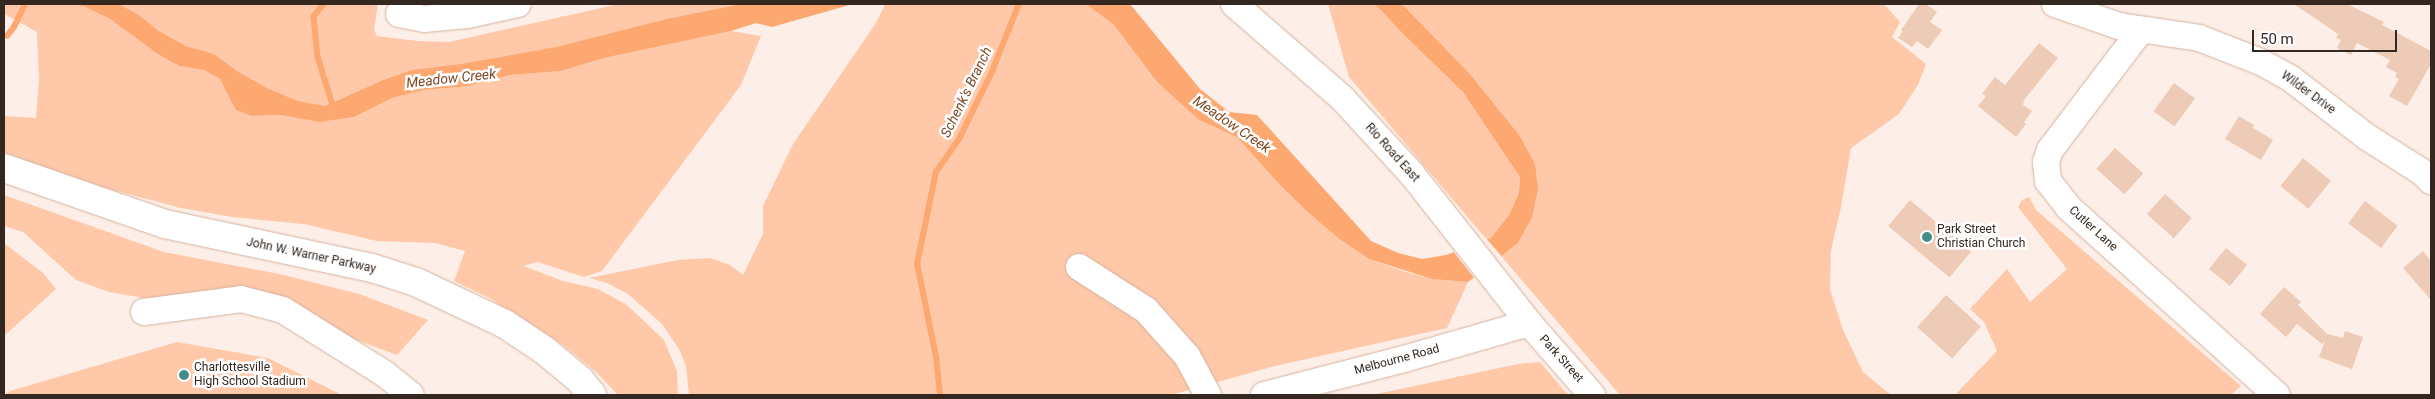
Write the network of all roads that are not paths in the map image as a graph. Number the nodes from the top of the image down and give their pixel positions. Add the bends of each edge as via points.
1 (518, 4) edge
2 (1234, 4) edge
3 (2055, 4) edge
4 (399, 14) dead end
5 (2141, 30) junction
6 (4, 168) edge
7 (2431, 181) edge
8 (1079, 267) dead end
9 (144, 312) dead end
10 (1528, 323) junction
11 (412, 395) edge
12 (592, 395) edge
13 (1208, 395) edge
14 (1264, 395) edge
15 (1592, 395) edge
16 (2277, 395) edge

1 - 4 street via 433,19
2 - 10 street, Rio Road East via 1342,98 1432,200
3 - 5 street, Wilder Drive via 2119,26
5 - 7 street, Wilder Drive via 2199,38 2261,62 2290,78 2367,138
5 - 16 street, Cutler Lane via 2050,150 2046,162 2048,181 2068,207
6 - 12 main road, John W. Warner Parkway via 165,224 372,268 416,282 512,329 551,356 580,380
8 - 13 street via 1146,310 1187,356
9 - 11 street via 241,299 283,310 385,374
10 - 14 street, Melbourne Road
10 - 15 street, Park Street

